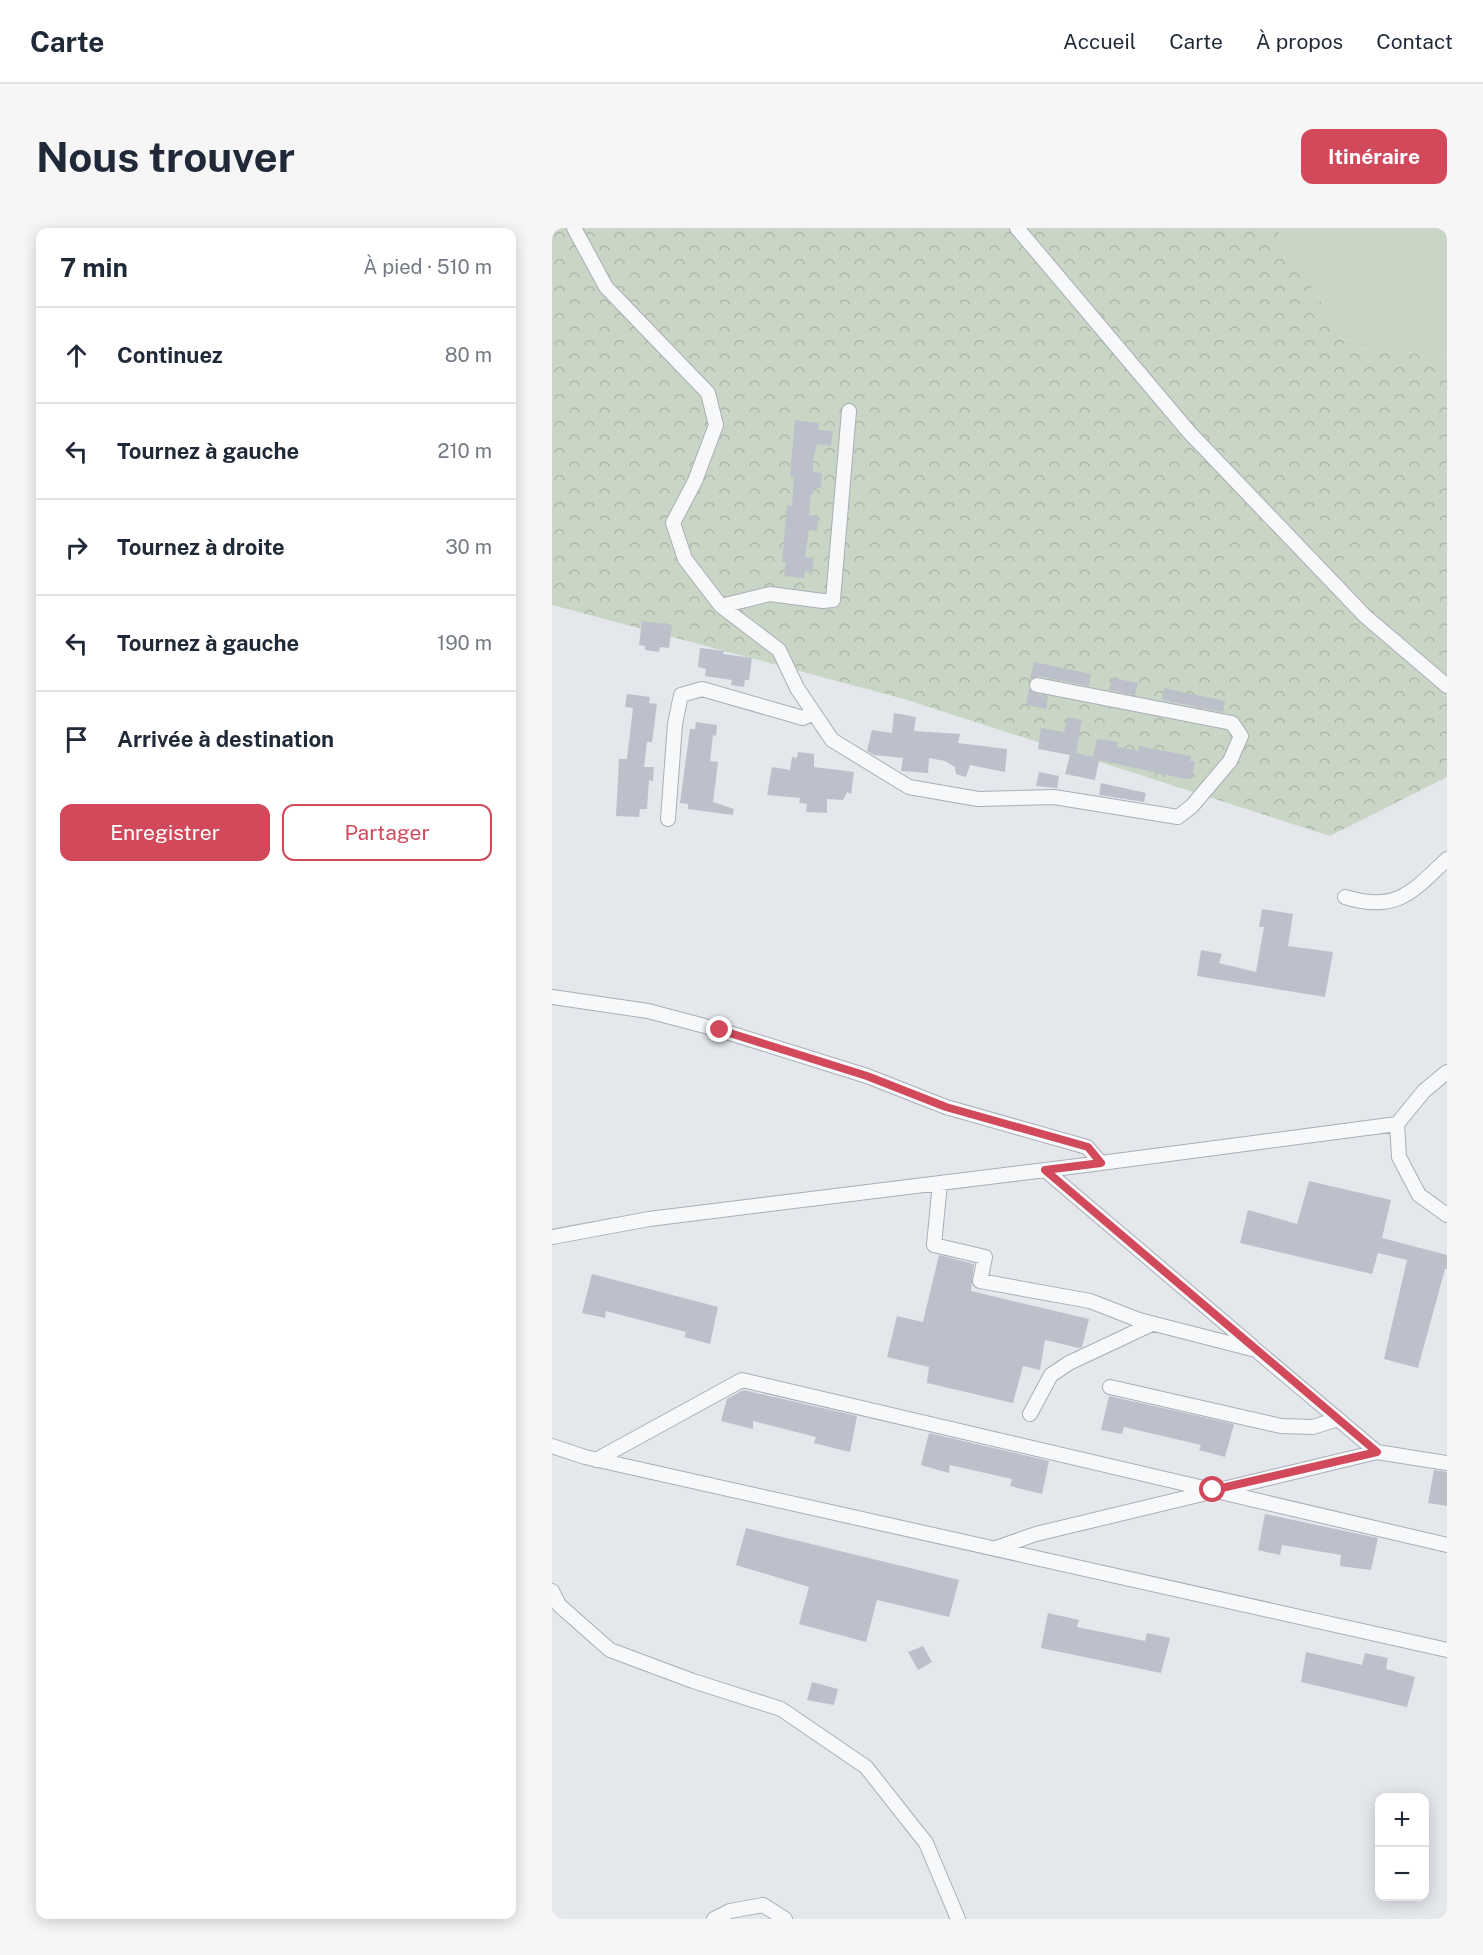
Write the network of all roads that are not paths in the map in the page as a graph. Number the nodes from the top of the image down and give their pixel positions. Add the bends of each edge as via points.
1 (574, 228) edge
2 (1017, 228) edge
3 (849, 411) dead end
4 (721, 606) junction
5 (1037, 685) dead end
6 (1447, 686) edge
7 (814, 713) junction
8 (668, 819) dead end
9 (1447, 859) edge
10 (1345, 897) dead end
11 (552, 996) edge
12 (1447, 1072) edge
13 (1397, 1124) junction
14 (1101, 1163) junction
15 (1045, 1170) junction
16 (940, 1183) junction
17 (1447, 1215) edge
18 (552, 1237) edge
19 (1152, 1324) junction
20 (1256, 1350) junction
21 (1110, 1387) dead end
22 (1030, 1414) dead end
23 (1338, 1419) junction
24 (552, 1446) edge
25 (1377, 1452) junction
26 (596, 1460) junction
27 (1447, 1463) edge
28 (1213, 1490) junction
29 (1447, 1545) edge
30 (994, 1548) junction
31 (552, 1591) edge
32 (1447, 1650) edge
33 (714, 1919) edge
34 (785, 1919) edge
35 (958, 1919) edge

1 - 4 street via 606,286 708,393 716,425 674,523 685,559
2 - 6 street via 1189,432 1365,616
3 - 4 street via 834,600 770,594
4 - 7 street via 778,650
5 - 7 street via 1232,723 1242,736 1230,761 1178,817 1054,797 978,799 909,786 832,740
7 - 8 street via 803,718 702,689 681,695
9 - 10 street via 1412,892 1386,903
11 - 14 street via 648,1011 720,1030 867,1076 946,1107 1088,1147
12 - 13 street via 1424,1091
13 - 14 street
13 - 17 street via 1399,1157 1419,1195
14 - 15 street
15 - 16 street
15 - 20 street
16 - 18 street via 649,1219
16 - 19 street via 934,1245 984,1257 980,1281 1090,1301
19 - 20 street
19 - 22 street via 1051,1375
20 - 23 street
21 - 23 street via 1281,1426 1313,1428
23 - 25 street
24 - 26 street
25 - 27 street
25 - 28 street
26 - 28 street via 742,1380
26 - 30 street
28 - 29 street
28 - 30 street
30 - 32 street
31 - 35 street via 560,1605 610,1650 781,1709 866,1767 926,1843
33 - 34 street via 730,1911 763,1905

